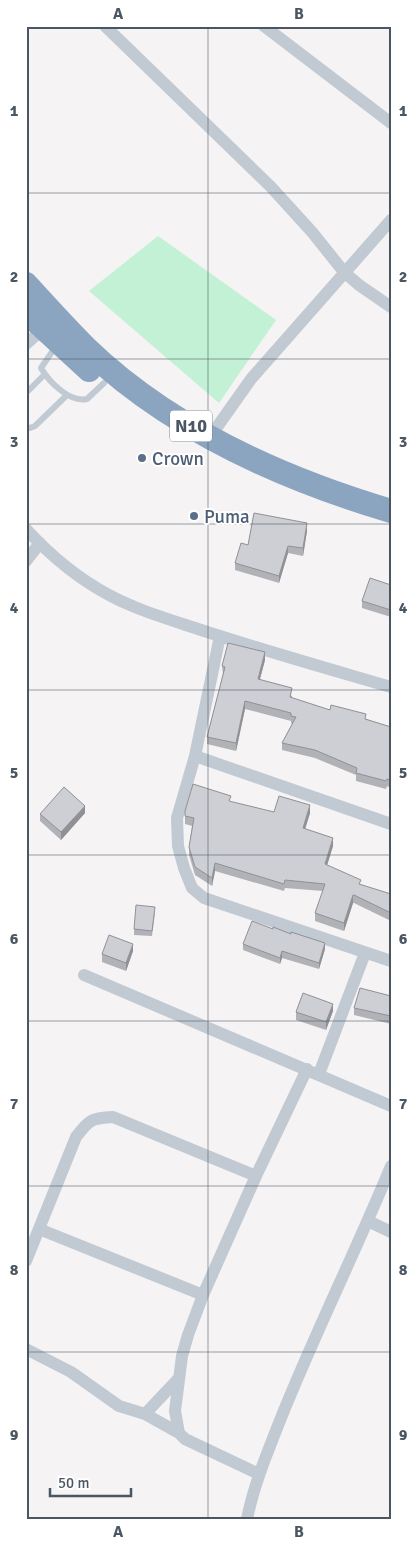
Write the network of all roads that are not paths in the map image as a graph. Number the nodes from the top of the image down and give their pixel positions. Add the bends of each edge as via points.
1 (105, 26) edge
2 (264, 26) edge
3 (391, 123) edge
4 (391, 220) edge
5 (344, 272) junction
6 (26, 284) edge
7 (391, 307) edge
8 (26, 312) edge
9 (43, 339) edge
10 (45, 374) junction
11 (104, 383) junction
12 (26, 393) edge
13 (66, 395) junction
14 (26, 427) edge
15 (210, 438) junction
16 (391, 511) edge
17 (391, 527) edge
18 (26, 528) edge
19 (40, 543) junction
20 (26, 561) edge
21 (220, 636) junction
22 (391, 687) edge
23 (195, 756) junction
24 (391, 824) edge
25 (365, 953) junction
26 (391, 961) edge
27 (84, 975) dead end
28 (313, 1072) junction
29 (391, 1106) edge
30 (391, 1166) edge
31 (256, 1176) junction
32 (368, 1221) junction
33 (39, 1230) junction
34 (391, 1232) edge
35 (26, 1261) edge
36 (203, 1295) junction
37 (26, 1349) edge
38 (179, 1378) junction
39 (145, 1414) junction
40 (179, 1433) junction
41 (259, 1474) junction
42 (247, 1519) edge

1 - 5 street via 271,188
2 - 3 street
4 - 5 street
5 - 7 street
5 - 15 street via 252,379
6 - 15 highway, N10 via 87,348 122,378
8 - 9 highway, N10
9 - 10 lane via 42,369
9 - 11 highway, N10
10 - 12 lane
10 - 13 lane
11 - 13 lane via 87,399
11 - 17 highway, N10 via 174,434 225,463 302,499
13 - 14 lane via 35,426
15 - 16 highway, N10 via 276,471
18 - 19 street
19 - 20 street
19 - 21 street via 108,595 140,610
21 - 22 street
21 - 23 street
23 - 24 street
23 - 25 street via 177,818 178,846 192,888 204,898
25 - 26 street
25 - 28 street
27 - 28 street
28 - 29 street
28 - 31 street
30 - 32 street
31 - 33 street via 113,1117 101,1118 88,1122 76,1137
31 - 36 street
32 - 34 street
32 - 41 street via 293,1388
33 - 35 street
33 - 36 street
36 - 38 street via 184,1349
37 - 39 street via 71,1372 118,1406
38 - 39 street
38 - 40 street via 175,1411
39 - 40 street
40 - 41 street via 185,1439
41 - 42 street

